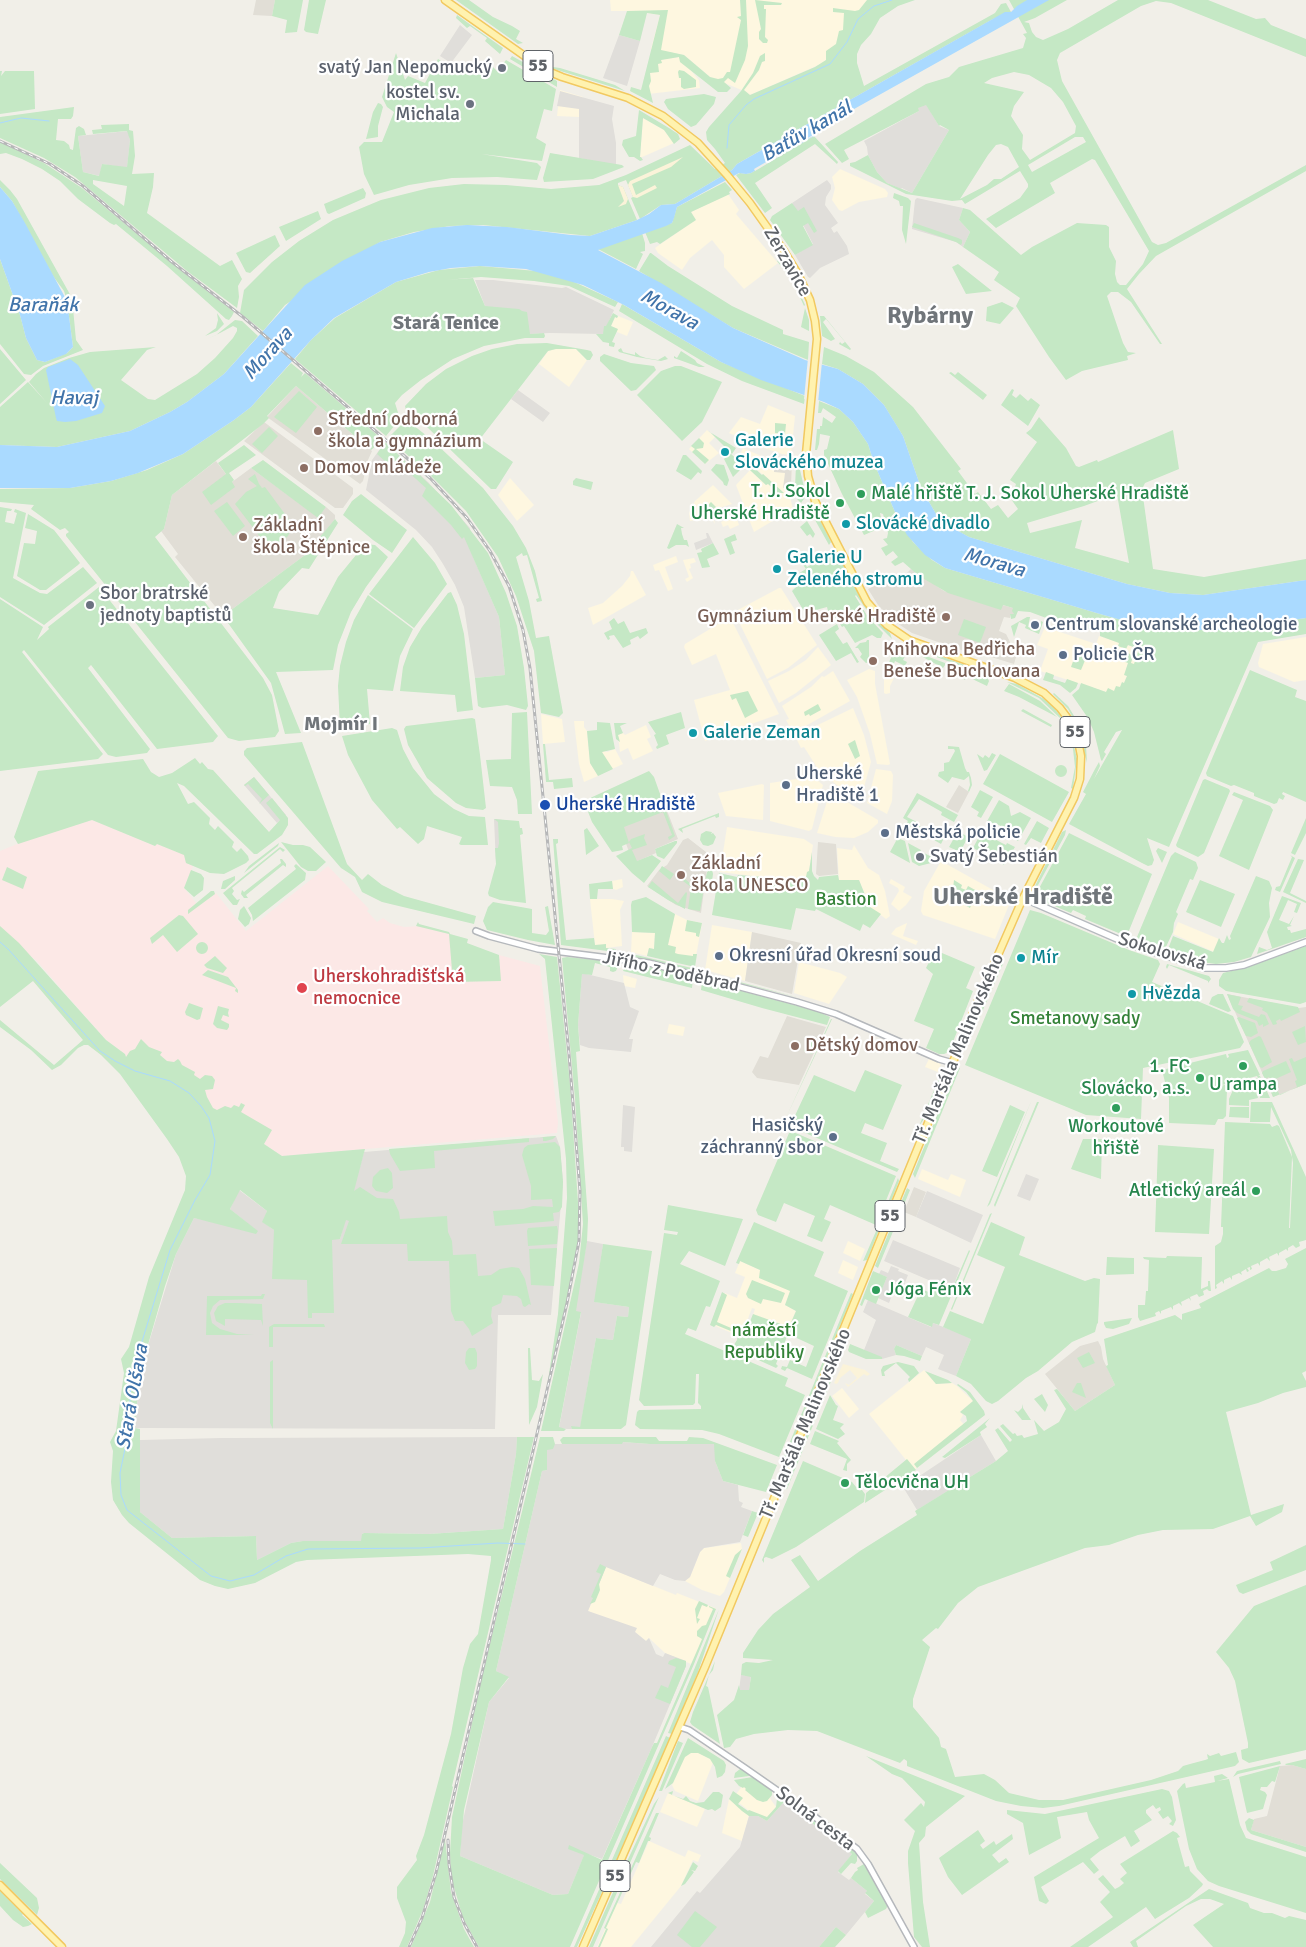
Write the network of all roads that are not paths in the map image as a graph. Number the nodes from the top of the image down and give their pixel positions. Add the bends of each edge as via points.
1 (445, 0) edge
2 (1023, 898) junction
3 (476, 931) dead end
4 (1306, 942) edge
5 (953, 1062) junction
6 (680, 1727) junction
7 (0, 1885) edge
8 (62, 1947) edge
9 (583, 1947) edge
10 (914, 1947) edge

1 - 2 main road, Zerzavice / 55 via 543,69 628,98 663,116 698,143 720,166 784,251 804,285 816,321 806,454 808,476 816,501 868,602 892,630 920,645 1033,686 1055,702 1076,736 1081,756 1078,788
2 - 4 main road, Sokolovská via 1131,945 1200,967 1239,966
2 - 5 main road, Tř. Maršála Malinovského / 55
3 - 5 street, Jiřího z Poděbrad via 538,949 667,967 836,1014 939,1059
5 - 6 main road, Tř. Maršála Malinovského / 55
6 - 9 main road, Tř. Maršála Malinovského / 55
6 - 10 street, Solná cesta via 752,1772 856,1849
7 - 8 main road

